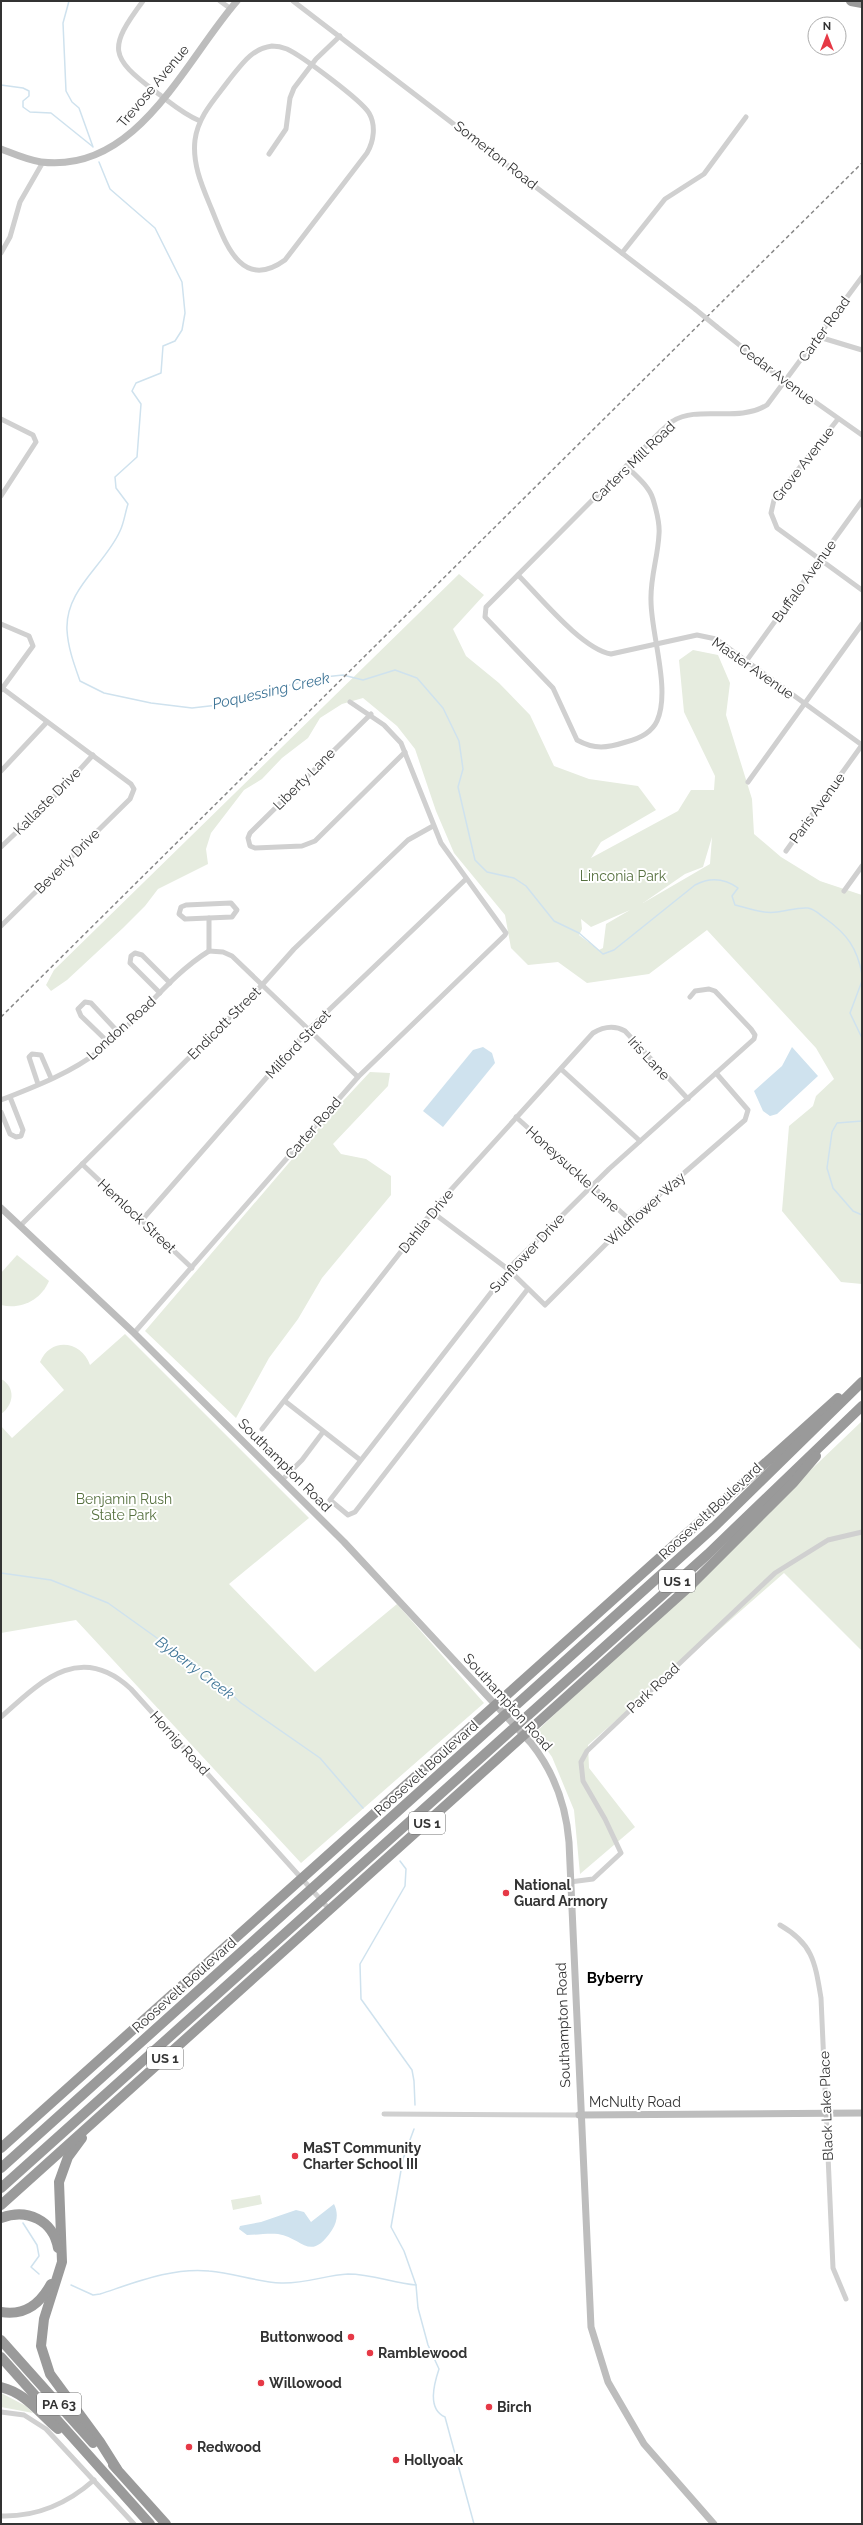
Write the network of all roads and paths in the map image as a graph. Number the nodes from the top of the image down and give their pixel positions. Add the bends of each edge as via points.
1 (144, 1) edge
2 (220, 1) edge
3 (237, 1) edge
4 (294, 1) edge
5 (851, 1) edge
6 (862, 3) edge
7 (231, 9) junction
8 (340, 36) junction
9 (311, 66) junction
10 (163, 97) junction
11 (746, 117) dead end
12 (200, 121) junction
13 (1, 149) edge
14 (269, 154) dead end
15 (42, 162) junction
16 (2, 251) edge
17 (622, 253) junction
18 (862, 276) edge
19 (695, 309) joint
20 (819, 337) junction
21 (862, 350) edge
22 (787, 382) junction
23 (1, 419) edge
24 (838, 419) junction
25 (862, 435) edge
26 (626, 466) junction
27 (1, 496) edge
28 (862, 501) edge
29 (820, 560) junction
30 (518, 575) junction
31 (862, 590) edge
32 (1, 624) edge
33 (862, 624) edge
34 (656, 645) junction
35 (747, 660) junction
36 (2, 689) edge
37 (350, 702) dead end
38 (804, 704) junction
39 (371, 714) junction
40 (47, 722) junction
41 (862, 745) edge
42 (405, 752) junction
43 (93, 755) junction
44 (1, 771) edge
45 (748, 782) dead end
46 (432, 826) junction
47 (1, 847) edge
48 (786, 851) dead end
49 (862, 866) edge
50 (466, 879) junction
51 (844, 891) dead end
52 (209, 918) junction
53 (1, 926) edge
54 (209, 951) junction
55 (170, 983) junction
56 (262, 985) junction
57 (160, 993) junction
58 (690, 998) dead end
59 (606, 1027) joint
60 (309, 1029) junction
61 (119, 1033) junction
62 (109, 1043) junction
63 (561, 1069) junction
64 (716, 1074) junction
65 (358, 1077) junction
66 (51, 1078) junction
67 (38, 1084) junction
68 (10, 1097) junction
69 (688, 1098) junction
70 (1, 1100) edge
71 (1, 1112) edge
72 (516, 1117) junction
73 (640, 1142) junction
74 (82, 1164) junction
75 (592, 1186) junction
76 (1, 1208) edge
77 (432, 1212) junction
78 (142, 1220) junction
79 (630, 1220) junction
80 (20, 1226) junction
81 (192, 1268) junction
82 (509, 1270) junction
83 (527, 1290) junction
84 (134, 1333) junction
85 (862, 1376) edge
86 (862, 1382) edge
87 (286, 1402) junction
88 (862, 1406) edge
89 (262, 1430) dead end
90 (323, 1432) junction
91 (835, 1433) junction
92 (359, 1459) junction
93 (282, 1480) junction
94 (862, 1532) edge
95 (495, 1705) junction
96 (505, 1716) junction
97 (1, 1717) edge
98 (516, 1726) junction
99 (524, 1736) junction
100 (395, 1815) junction
101 (405, 1825) junction
102 (335, 1849) junction
103 (371, 1873) junction
104 (302, 1879) junction
105 (570, 1882) junction
106 (311, 1890) junction
107 (321, 1901) junction
108 (330, 1910) junction
109 (780, 1925) dead end
110 (862, 2113) edge
111 (384, 2114) dead end
112 (826, 2114) junction
113 (579, 2115) junction
114 (100, 2116) junction
115 (1, 2148) edge
116 (1, 2168) edge
117 (39, 2171) junction
118 (1, 2188) edge
119 (1, 2192) edge
120 (1, 2205) edge
121 (1, 2218) edge
122 (846, 2298) dead end
123 (1, 2312) edge
124 (1, 2340) edge
125 (1, 2357) edge
126 (1, 2386) edge
127 (1, 2412) edge
128 (74, 2442) junction
129 (117, 2469) junction
130 (94, 2480) junction
131 (1, 2516) edge
132 (134, 2524) edge
133 (150, 2524) edge
134 (166, 2524) edge
135 (714, 2524) edge

1 - 10 street via 121,31 119,51 128,69
2 - 7 street
3 - 7 street, Trevose Avenue
4 - 8 street, Somerton Road
5 - 6 highway
7 - 10 street, Trevose Avenue
8 - 9 street
8 - 17 street, Somerton Road
9 - 12 street via 288,49 262,47 244,61
9 - 12 street via 363,105 373,123 373,141 294,249 278,265 252,268 242,265 228,250 197,172 195,140
9 - 14 street via 294,88 290,98 286,129
10 - 12 street via 185,114
10 - 15 street, Trevose Avenue via 131,134 101,154 75,161
11 - 17 street via 704,174 665,199
13 - 15 street, Trevose Avenue
15 - 16 street via 20,202 10,237
17 - 19 street, Somerton Road
18 - 20 street, Carter Road
19 - 22 street, Cedar Avenue, bridge
20 - 21 street
20 - 22 street, Carter Road
22 - 24 street, Cedar Avenue
22 - 26 street, Carters Mill Road via 767,405 758,411 744,414 686,416 673,421
23 - 27 street via 36,438 36,445
24 - 25 street, Cedar Avenue
24 - 29 street, Grove Avenue via 771,507 773,522 777,528
26 - 30 street, Carters Mill Road
26 - 34 street, Carters Mill Road via 653,497 660,534 650,583 651,621
28 - 29 street, Buffalo Avenue
29 - 31 street
29 - 35 street, Buffalo Avenue
30 - 34 street, Master Avenue via 585,642 600,652 611,654
30 - 34 street, Carters Mill Road via 486,607 485,617 553,688 572,733 583,744 606,748 639,738 649,732 657,721 660,708 661,675
32 - 36 street via 29,636 33,643 31,650
33 - 38 street
34 - 35 street, Master Avenue via 697,635 706,636 716,639
35 - 38 street, Master Avenue
36 - 40 street
37 - 39 street
38 - 41 street, Master Avenue
38 - 45 street
39 - 42 street via 390,730
39 - 42 street, Liberty Lane via 250,833 250,846 302,846 314,841
40 - 43 street
40 - 44 street
41 - 48 street, Paris Avenue
42 - 46 street
43 - 47 street, Kallaste Drive via 63,788
43 - 53 street, Beverly Drive via 131,784 134,789 132,796
46 - 50 street via 444,849
46 - 56 street, Endicott Street via 408,840 294,949
49 - 51 street
50 - 60 street, Milford Street
50 - 65 street, Carter Road via 505,935
52 - 52 street via 232,917 236,912 236,906 231,903 186,905 179,911 180,916 185,919
52 - 54 street
54 - 55 street, London Road via 187,966
54 - 56 street via 227,953
55 - 57 street, London Road
55 - 57 street via 142,955 135,953 131,956 130,963
56 - 60 street
56 - 74 street, Endicott Street
57 - 61 street, London Road
58 - 64 street, Sunflower Drive via 695,991 709,988 715,991 755,1035 754,1039
59 - 63 street, Dahlia Drive via 593,1033
59 - 69 street, Iris Lane via 625,1031
60 - 65 street
60 - 78 street, Milford Street
61 - 62 street, London Road
61 - 62 street via 91,1004 81,1004 78,1009 81,1016
62 - 66 street, London Road via 79,1065
63 - 72 street, Dahlia Drive
63 - 73 street
64 - 69 street, Sunflower Drive
64 - 79 street, Wildflower Way via 748,1110 745,1120
65 - 81 street, Carter Road
66 - 67 street, London Road
66 - 67 street via 41,1055 32,1054 29,1056 29,1062
67 - 68 street, London Road
68 - 70 street, London Road
68 - 71 street via 23,1130 21,1136 10,1134
69 - 73 street, Sunflower Drive
72 - 75 street, Honeysuckle Lane
72 - 77 street, Dahlia Drive
73 - 75 street, Sunflower Drive
74 - 78 street, Hemlock Street
74 - 80 street, Endicott Street
75 - 79 street, Honeysuckle Lane
75 - 82 street, Sunflower Drive
76 - 80 street, Southampton Road
77 - 82 street
77 - 87 street, Dahlia Drive
78 - 81 street, Hemlock Street
79 - 83 street, Wildflower Way via 545,1306
80 - 84 street, Southampton Road
81 - 84 street, Carter Road
82 - 83 street
82 - 92 street, Sunflower Drive
83 - 92 street, Sunflower Drive via 355,1512 348,1515 330,1500
84 - 93 street, Southampton Road
85 - 95 highway, Roosevelt Boulevard / US 1
86 - 96 highway, Roosevelt Boulevard / US 1 via 714,1527
87 - 89 street, Dahlia Drive
87 - 90 street
88 - 91 highway, Roosevelt Boulevard / US 1
90 - 92 street
90 - 93 street via 302,1460
91 - 98 highway, Roosevelt Boulevard / US 1 via 708,1554
91 - 99 highway, Roosevelt Boulevard / US 1 via 793,1483 713,1565
93 - 95 street, Southampton Road via 344,1542
94 - 105 street, Park Road via 828,1540 775,1573 586,1751 581,1762 583,1781 621,1853 593,1880
95 - 96 street, Southampton Road
95 - 102 highway, Roosevelt Boulevard / US 1
96 - 98 street, Southampton Road
96 - 100 highway, Roosevelt Boulevard / US 1
97 - 104 street, Hornig Road via 40,1682 59,1672 88,1668 116,1677 131,1689
98 - 99 street, Southampton Road
98 - 101 highway, Roosevelt Boulevard / US 1
99 - 103 highway, Roosevelt Boulevard / US 1
99 - 105 street, Southampton Road via 545,1763 560,1797 567,1824
100 - 102 highway
100 - 106 highway, Roosevelt Boulevard / US 1
101 - 103 highway
101 - 107 highway, Roosevelt Boulevard / US 1
102 - 104 highway, Roosevelt Boulevard / US 1
103 - 108 highway, Roosevelt Boulevard / US 1
104 - 106 street, Hornig Road
104 - 115 highway, Roosevelt Boulevard / US 1
105 - 113 street, Southampton Road
106 - 107 street, Hornig Road
106 - 116 highway, Roosevelt Boulevard / US 1
107 - 108 street, Hornig Road
107 - 118 highway, Roosevelt Boulevard / US 1
108 - 114 highway, Roosevelt Boulevard / US 1
109 - 112 street, Black Lake Place via 802,1941 810,1952 817,1973 821,1998
110 - 112 street, McNulty Road
111 - 113 street, McNulty Road
112 - 113 street, McNulty Road
112 - 122 street, Black Lake Place via 833,2268
113 - 135 street, Southampton Road via 591,2327 608,2382 644,2444
114 - 117 highway, Roosevelt Boulevard / US 1
114 - 129 highway via 68,2157 60,2176 58,2195 62,2262 44,2319 41,2340 42,2352 50,2374
117 - 119 highway
117 - 120 highway, Roosevelt Boulevard / US 1
121 - 123 highway via 20,2214 39,2218 53,2233 58,2254 54,2277 38,2302 19,2312
124 - 129 highway, PA 63
125 - 128 highway
126 - 128 highway, PA 63 via 28,2400
127 - 130 street via 20,2414 41,2426
128 - 133 highway, PA 63
129 - 134 highway, PA 63
130 - 131 street via 82,2491 56,2506 25,2515
130 - 132 street

